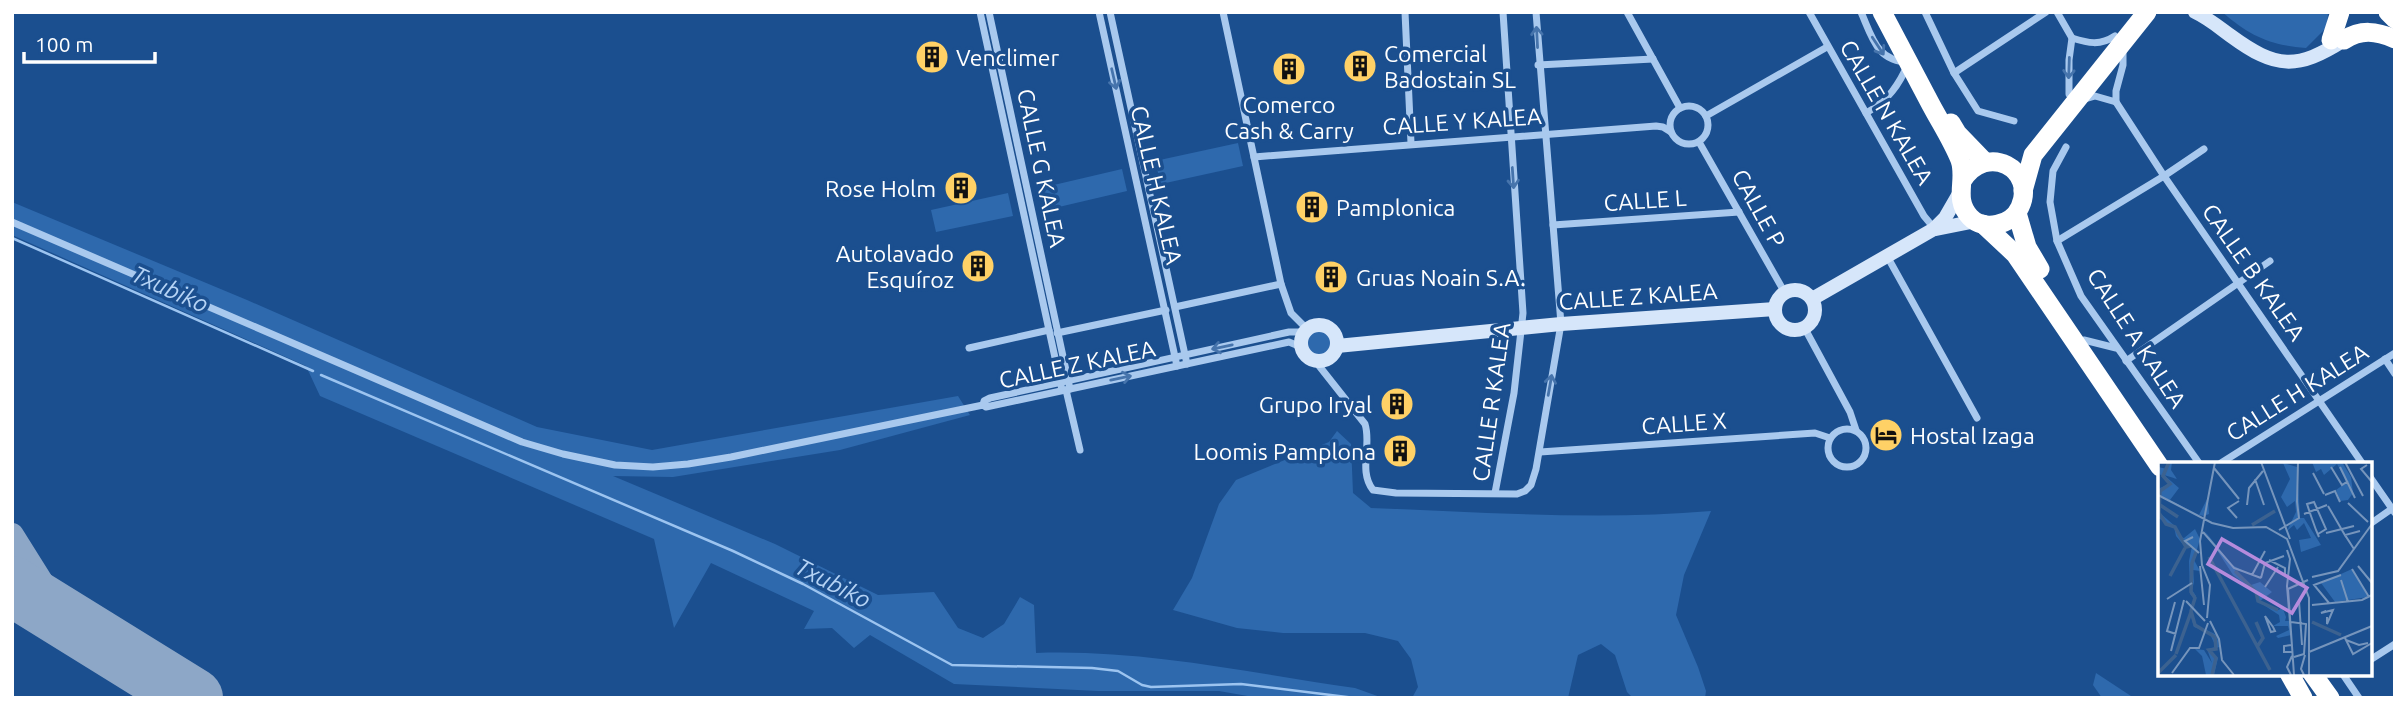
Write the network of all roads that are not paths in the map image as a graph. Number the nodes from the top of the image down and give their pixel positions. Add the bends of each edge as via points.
1 (980, 12) edge
2 (989, 12) edge
3 (1099, 12) edge
4 (1110, 12) edge
5 (1223, 12) edge
6 (1405, 12) edge
7 (1503, 12) edge
8 (1536, 12) edge
9 (1628, 12) edge
10 (1861, 12) edge
11 (1882, 12) edge
12 (1894, 12) edge
13 (1925, 12) edge
14 (2046, 12) edge
15 (2057, 12) edge
16 (2133, 12) edge
17 (2147, 12) edge
18 (2157, 12) edge
19 (2341, 12) edge
20 (2388, 12) edge
21 (1810, 13) edge
22 (2199, 13) edge
23 (2395, 19) edge
24 (2072, 38) junction
25 (2342, 38) junction
26 (2395, 38) edge
27 (2119, 41) junction
28 (1827, 47) junction
29 (1653, 59) junction
30 (1909, 62) junction
31 (1538, 65) junction
32 (1954, 73) junction
33 (2073, 98) junction
34 (2116, 102) junction
35 (1680, 108) junction
36 (1866, 113) junction
37 (1706, 116) junction
38 (2014, 121) dead end
39 (1671, 132) junction
40 (1546, 133) junction
41 (1510, 136) junction
42 (1699, 142) junction
43 (1411, 143) junction
44 (2066, 147) dead end
45 (2204, 149) dead end
46 (1254, 157) junction
47 (1992, 162) junction
48 (2164, 176) junction
49 (1961, 186) junction
50 (2023, 191) junction
51 (1739, 212) junction
52 (2017, 213) junction
53 (12, 222) edge
54 (1979, 222) junction
55 (1553, 225) junction
56 (1934, 229) junction
57 (2057, 241) junction
58 (1887, 256) junction
59 (2270, 261) dead end
60 (1281, 284) junction
61 (2239, 284) junction
62 (1784, 293) junction
63 (1812, 299) junction
64 (1175, 307) junction
65 (1775, 309) junction
66 (1166, 310) junction
67 (1561, 324) junction
68 (1521, 327) junction
69 (1804, 327) junction
70 (1049, 330) junction
71 (1057, 332) junction
72 (1304, 336) junction
73 (2084, 340) junction
74 (1337, 346) junction
75 (970, 348) dead end
76 (2117, 348) junction
77 (2395, 353) edge
78 (1185, 355) junction
79 (1175, 357) junction
80 (2385, 359) junction
81 (2126, 361) junction
82 (1316, 362) junction
83 (1187, 363) junction
84 (1177, 366) junction
85 (2395, 374) edge
86 (1065, 386) junction
87 (2320, 400) junction
88 (1977, 418) dead end
89 (1856, 430) junction
90 (1830, 438) junction
91 (1080, 450) dead end
92 (1540, 452) junction
93 (2168, 462) edge
94 (2198, 462) edge
95 (2223, 462) edge
96 (2360, 462) edge
97 (2158, 464) edge
98 (2372, 480) edge
99 (1495, 493) junction
100 (2394, 510) edge
101 (2372, 523) edge
102 (2395, 645) edge
103 (2372, 659) edge
104 (2290, 675) edge
105 (2300, 675) edge
106 (2313, 675) edge
107 (2346, 675) edge
108 (2303, 698) edge
109 (2315, 698) edge
110 (2330, 698) edge
111 (2359, 698) edge

1 - 70 street, CALLE G KALEA
2 - 71 street, CALLE G KALEA
3 -> 66 street, CALLE H KALEA
4 - 64 street, CALLE H KALEA
5 - 46 street
6 - 43 street
7 - 41 street, CALLE R KALEA
31 -> 8 street, CALLE R KALEA
9 - 29 street
10 -> 30 street via 1878,50 1897,62
11 - 30 highway
12 - 47 highway via 1957,133
13 - 32 street
14 - 32 street
15 - 24 street
16 - 27 highway
17 - 27 highway
18 - 27 street
19 - 25 highway
20 - 23 highway
21 - 28 street, CALLE N KALEA
22 - 25 street via 2261,56 2281,62 2317,55
24 - 27 street via 2094,43
24 -> 33 street
25 - 26 highway via 2369,31
27 - 33 highway
27 - 34 street via 2123,65
28 - 36 street, CALLE N KALEA
28 - 37 street
29 - 31 street
29 - 35 street
30 - 36 street via 1898,86
30 - 49 highway via 1961,163
31 - 40 street, CALLE R KALEA
32 - 38 street via 1978,111
33 - 34 street via 2095,96
33 - 47 highway via 2031,145
33 - 50 highway via 2033,155
34 - 48 street, CALLE B KALEA
35 - 37 street via 1695,106
35 - 39 street via 1670,121
36 - 56 street, CALLE N KALEA
37 - 42 street via 1708,130
39 - 40 street, CALLE Y KALEA via 1656,126
39 - 42 street via 1686,144
40 - 41 street, CALLE Y KALEA
40 - 55 street, CALLE R KALEA
41 - 43 street, CALLE Y KALEA
41 -> 68 street, CALLE R KALEA
42 - 51 street, CALLE P
43 - 46 street, CALLE Y KALEA
44 - 57 street, CALLE A KALEA via 2053,171 2050,202
45 - 48 street
46 - 60 street
47 - 49 highway via 1967,172
47 - 50 highway via 2016,173
48 - 57 street
48 - 61 street, CALLE B KALEA
49 - 54 highway via 1961,202
49 - 56 street
50 - 52 highway
51 - 55 street, CALLE L
51 - 62 street, CALLE P
52 - 54 highway via 2001,223
52 - 73 highway via 2027,247
53 - 86 street, CALLE Z KALEA via 522,442 615,465 653,467 710,461 983,405 990,398
54 - 56 street
54 - 97 highway via 2015,254
55 - 67 street, CALLE R KALEA
56 - 58 street
57 - 76 street, CALLE A KALEA via 2081,296
58 - 63 street
58 - 88 street
59 - 61 street
60 - 64 street
60 - 72 street
61 - 81 street
61 - 87 street, CALLE B KALEA
62 - 63 street via 1798,290
62 - 65 street
63 - 69 street via 1815,312
64 - 78 street, CALLE H KALEA
65 - 67 street, CALLE Z KALEA
65 - 69 street via 1781,324 1796,330
66 - 71 street
66 - 79 street, CALLE H KALEA
67 - 68 street, CALLE Z KALEA
92 -> 67 street, CALLE R KALEA
68 - 74 street, CALLE Z KALEA
68 - 99 street, CALLE R KALEA
69 - 89 street
70 - 75 street
70 - 86 street, CALLE G KALEA
71 - 86 street, CALLE G KALEA
72 - 74 street via 1314,325 1326,326 1335,334
72 -> 78 street, CALLE Z KALEA via 1289,332
72 - 82 street via 1307,357
72 - 83 street, CALLE Z KALEA
73 - 76 street
73 - 93 highway
74 - 82 street via 1328,360
76 - 81 street, CALLE A KALEA
77 - 80 street, CALLE H KALEA
78 - 79 street, CALLE Z KALEA
78 - 83 street, CALLE H KALEA
79 - 84 street, CALLE H KALEA
79 - 86 street, CALLE Z KALEA
80 - 85 street
80 - 87 street, CALLE H KALEA
81 - 94 street, CALLE A KALEA
82 - 99 street via 1365,424 1366,475 1373,490
83 - 84 street, CALLE Z KALEA
86 -> 84 street, CALLE Z KALEA
86 - 91 street, CALLE G KALEA
87 - 95 street, CALLE H KALEA
87 - 96 street, CALLE B KALEA
89 - 90 street via 1841,429
89 - 90 street via 1865,440 1866,453 1853,467 1834,463 1828,451
90 - 92 street, CALLE X via 1815,433
92 - 99 street, CALLE R KALEA via 1525,491
98 - 100 street
100 - 101 street
102 - 103 street
104 - 108 highway
105 - 109 highway
106 - 110 highway
107 - 111 street

